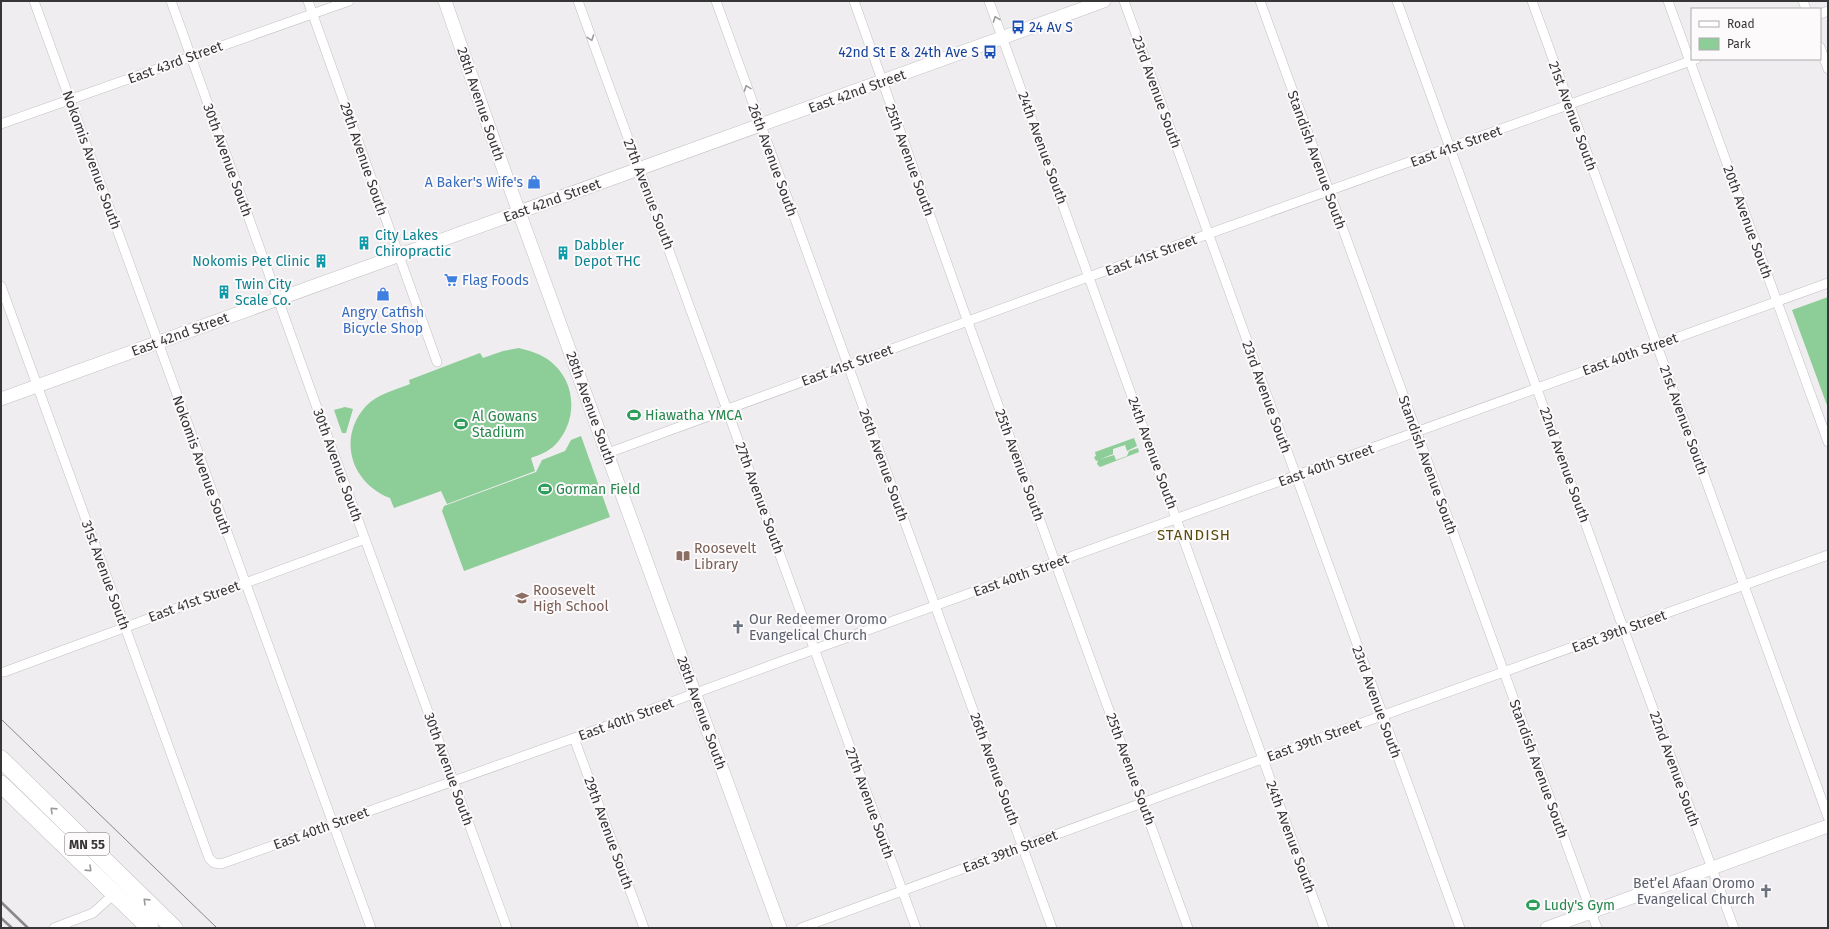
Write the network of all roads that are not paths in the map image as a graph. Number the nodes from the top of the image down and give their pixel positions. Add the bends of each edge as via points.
1 (34, 1) edge
2 (171, 1) edge
3 (308, 1) edge
4 (348, 1) edge
5 (445, 1) edge
6 (578, 1) edge
7 (716, 1) edge
8 (854, 1) edge
9 (989, 1) edge
10 (1104, 1) edge
11 (1124, 1) edge
12 (1260, 1) edge
13 (1397, 1) edge
14 (1532, 1) edge
15 (1668, 1) edge
16 (312, 14) junction
17 (1002, 38) junction
18 (1821, 50) edge
19 (1691, 55) edge
20 (191, 57) junction
21 (1693, 60) edge
22 (1828, 68) edge
23 (882, 82) junction
24 (70, 100) junction
25 (1569, 105) junction
26 (1, 124) edge
27 (761, 124) junction
28 (1450, 148) junction
29 (639, 169) junction
30 (1329, 191) junction
31 (519, 211) junction
32 (1208, 234) junction
33 (399, 256) junction
34 (1089, 277) junction
35 (1828, 283) edge
36 (1, 286) edge
37 (278, 299) junction
38 (1777, 302) junction
39 (968, 322) junction
40 (157, 342) junction
41 (1656, 345) junction
42 (437, 362) dead end
43 (848, 365) junction
44 (37, 386) junction
45 (1537, 388) junction
46 (1, 399) edge
47 (727, 408) junction
48 (1416, 432) junction
49 (1828, 442) edge
50 (608, 453) junction
51 (1296, 475) junction
52 (1177, 519) junction
53 (365, 539) junction
54 (1828, 555) edge
55 (1056, 563) junction
56 (245, 583) junction
57 (1744, 585) junction
58 (935, 606) junction
59 (124, 627) junction
60 (1624, 629) junction
61 (814, 650) junction
62 (1, 672) edge
63 (1503, 672) junction
64 (694, 694) junction
65 (1382, 716) junction
66 (574, 738) junction
67 (1, 759) edge
68 (1262, 759) junction
69 (454, 781) junction
70 (1, 784) edge
71 (1143, 803) junction
72 (1828, 817) edge
73 (333, 824) junction
74 (1828, 826) edge
75 (1023, 846) junction
76 (214, 863) joint
77 (1711, 868) junction
78 (902, 891) junction
79 (114, 894) junction
80 (1591, 912) junction
81 (54, 928) edge
82 (150, 928) edge
83 (174, 928) edge
84 (371, 928) edge
85 (507, 928) edge
86 (644, 928) edge
87 (780, 928) edge
88 (801, 928) edge
89 (916, 928) edge
90 (1052, 928) edge
91 (1188, 928) edge
92 (1324, 928) edge
93 (1460, 928) edge
94 (1547, 928) edge
95 (1597, 928) edge
96 (1734, 928) edge

1 - 24 street, Nokomis Avenue South
2 - 20 street, 30th Avenue South
3 - 16 street, 29th Avenue South
4 - 16 street, East 43rd Street
5 - 31 street, 28th Avenue South
6 -> 29 street, 27th Avenue South
27 -> 7 street, 26th Avenue South
8 - 23 street, 25th Avenue South
17 -> 9 street, 24th Avenue South
10 - 17 street, East 42nd Street
11 - 32 street, 23rd Avenue South
12 - 30 street, Standish Avenue South
13 - 28 street, 22nd Avenue South
14 - 25 street, 21st Avenue South
15 - 19 street, 20th Avenue South
16 - 20 street, East 43rd Street
16 - 33 street, 29th Avenue South
17 - 23 street, East 42nd Street
17 - 34 street, 24th Avenue South
18 - 22 street
20 - 24 street, East 43rd Street
20 - 37 street, 30th Avenue South
21 - 25 street, East 41st Street
21 - 38 street, 20th Avenue South
23 - 27 street, East 42nd Street
23 - 39 street, 25th Avenue South
24 - 26 street, East 43rd Street
24 - 40 street, Nokomis Avenue South
25 - 28 street, East 41st Street
25 - 41 street, 21st Avenue South
27 - 29 street, East 42nd Street
27 - 43 street, 26th Avenue South
28 - 30 street, East 41st Street
28 - 45 street, 22nd Avenue South
29 - 31 street, East 42nd Street
29 - 47 street, 27th Avenue South
30 - 32 street, East 41st Street
30 - 48 street, Standish Avenue South
31 - 33 street, East 42nd Street
31 - 50 street, 28th Avenue South
32 - 34 street, East 41st Street
32 - 51 street, 23rd Avenue South
33 - 37 street, East 42nd Street
33 - 42 street, 29th Avenue South
34 - 39 street, East 41st Street
34 - 52 street, 24th Avenue South
35 - 38 street, East 40th Street
36 - 44 street, 31st Avenue South
37 - 40 street, East 42nd Street
37 - 53 street, 30th Avenue South
38 - 41 street, East 40th Street
38 - 49 street, 20th Avenue South
39 - 43 street, East 41st Street
39 - 55 street, 25th Avenue South
40 - 44 street, East 42nd Street
40 - 56 street, Nokomis Avenue South
41 - 45 street, East 40th Street
41 - 57 street, 21st Avenue South
43 - 47 street, East 41st Street
43 - 58 street, 26th Avenue South
44 - 46 street, East 42nd Street
44 - 59 street, 31st Avenue South
45 - 48 street, East 40th Street
45 - 60 street, 22nd Avenue South
47 - 50 street, East 41st Street
47 - 61 street, 27th Avenue South
48 - 51 street, East 40th Street
48 - 63 street, Standish Avenue South
50 - 64 street, 28th Avenue South
51 - 52 street, East 40th Street
51 - 65 street, 23rd Avenue South
52 - 55 street, East 40th Street
52 - 68 street, 24th Avenue South
53 - 56 street, East 41st Street
53 - 69 street, 30th Avenue South
54 - 57 street, East 39th Street
55 - 58 street, East 40th Street
55 - 71 street, 25th Avenue South
56 - 59 street, East 41st Street
56 - 73 street, Nokomis Avenue South
57 - 60 street, East 39th Street
57 - 72 street, 21st Avenue South
58 - 61 street, East 40th Street
58 - 75 street, 26th Avenue South
59 - 62 street, East 41st Street
59 - 76 street, 31st Avenue South via 209,858
60 - 63 street, East 39th Street
60 - 77 street, 22nd Avenue South
61 - 64 street, East 40th Street
61 - 78 street, 27th Avenue South
63 - 65 street, East 39th Street
63 - 80 street, Standish Avenue South
64 - 66 street, East 40th Street
64 - 87 street, 28th Avenue South
65 - 68 street, East 39th Street
65 - 93 street, 23rd Avenue South
66 - 69 street, East 40th Street
66 - 86 street, 29th Avenue South
83 -> 67 highway, MN 55
68 - 71 street, East 39th Street
68 - 92 street, 24th Avenue South
69 - 73 street, East 40th Street
69 - 85 street, 30th Avenue South
70 -> 79 highway, MN 55
71 - 75 street, East 39th Street
71 - 91 street, 25th Avenue South
73 - 76 street, East 40th Street via 221,864
73 - 84 street, Nokomis Avenue South
74 - 77 street
75 - 78 street, East 39th Street
75 - 90 street, 26th Avenue South
77 - 80 street
77 - 96 street, 22nd Avenue South
78 - 88 street, East 39th Street
78 - 89 street, 27th Avenue South
79 - 81 street via 93,914
79 - 82 highway, MN 55
80 - 94 street
80 - 95 street, Standish Avenue South

